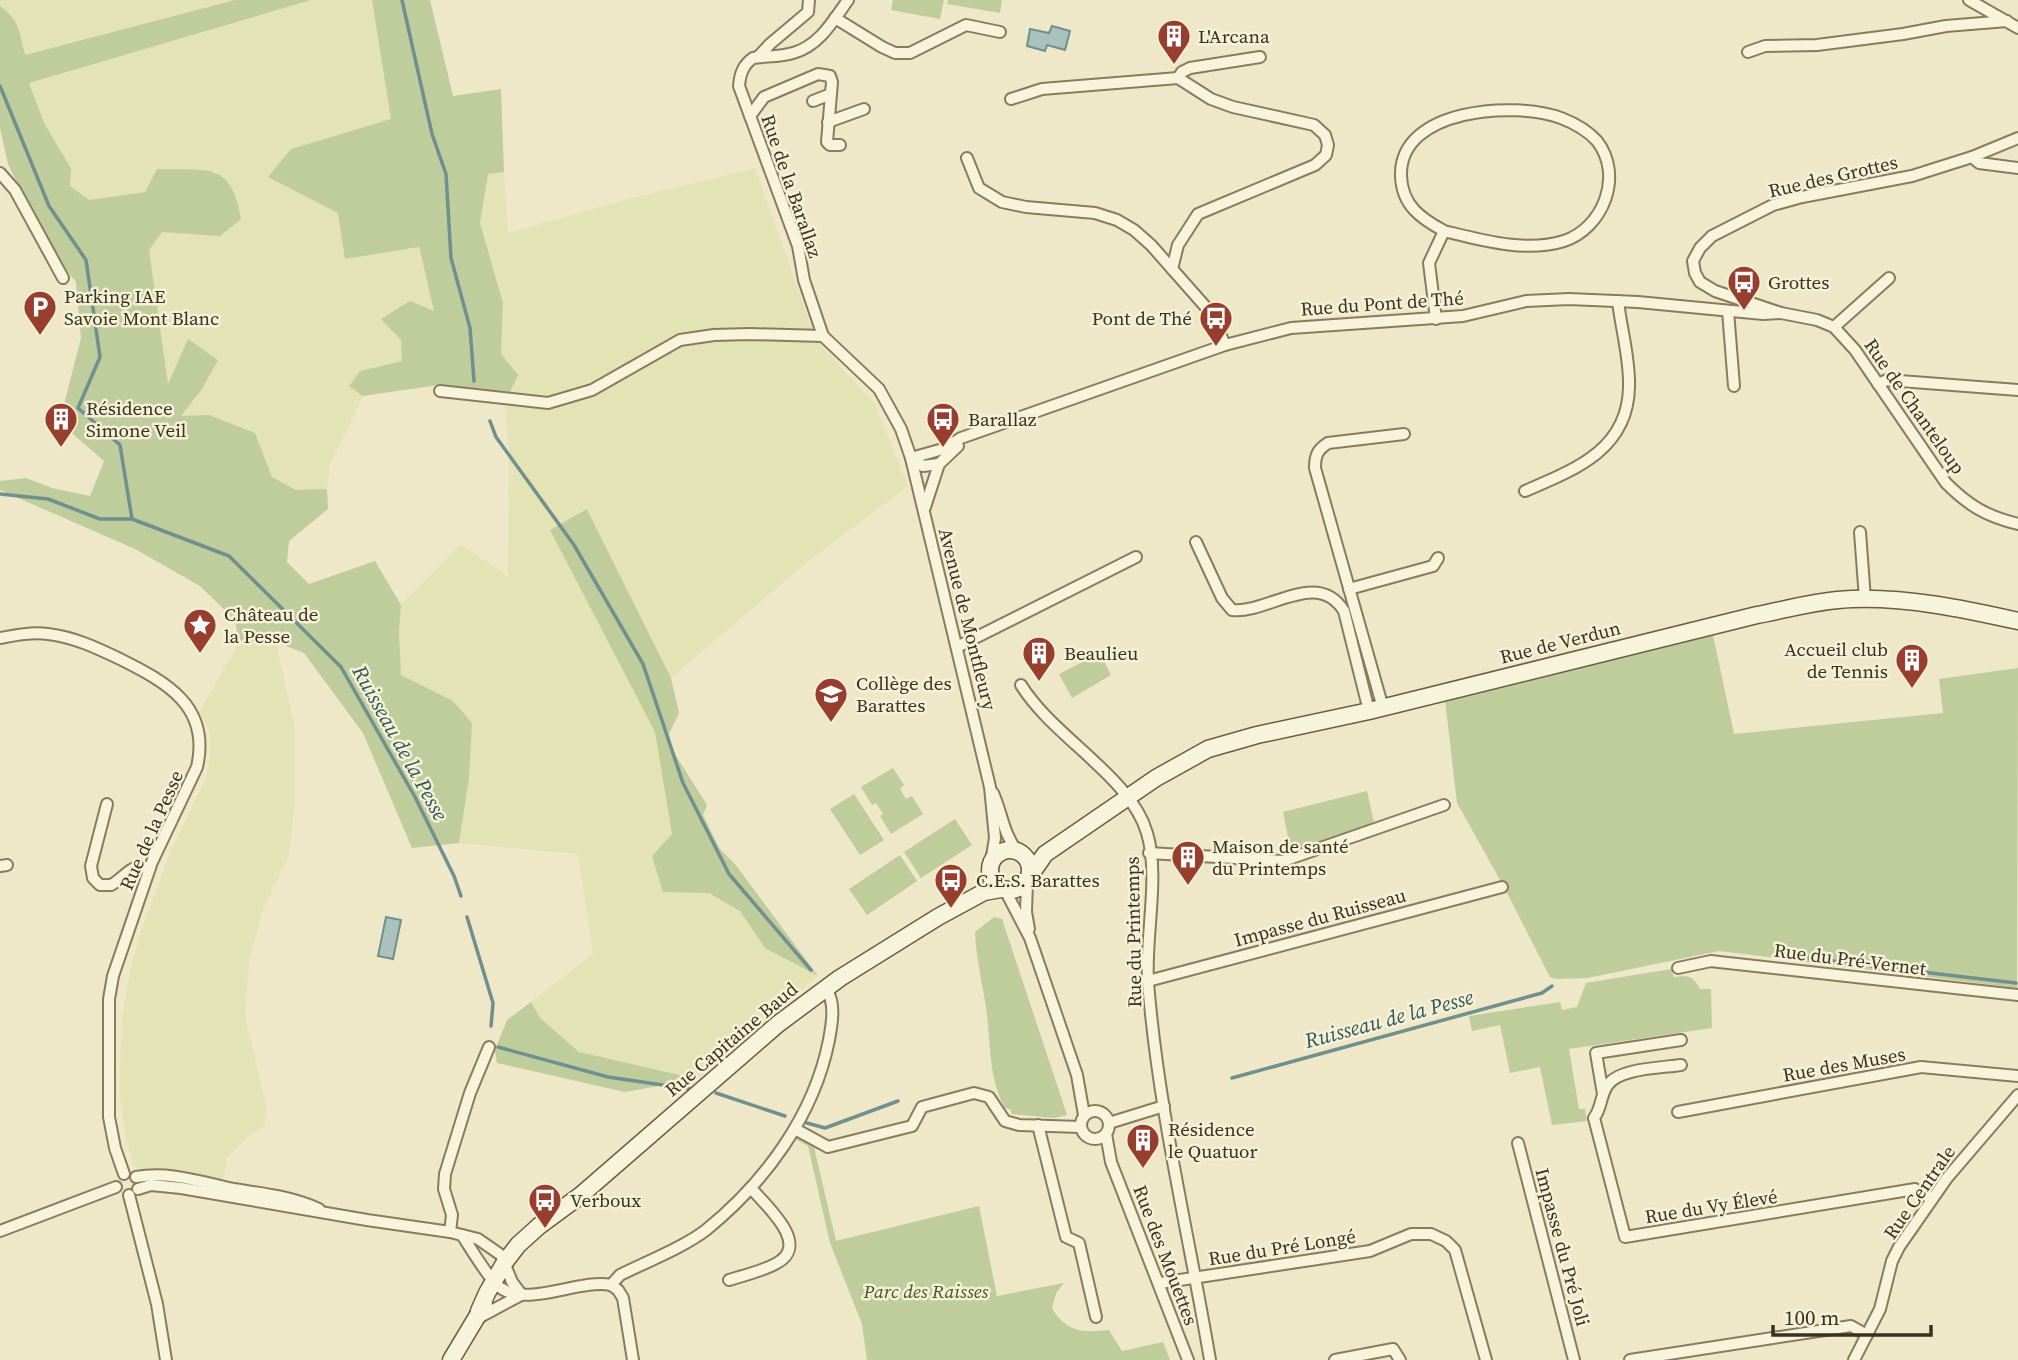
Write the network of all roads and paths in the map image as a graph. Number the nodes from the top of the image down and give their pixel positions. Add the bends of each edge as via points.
1 (809, 0) edge
2 (848, 0) edge
3 (1969, 0) edge
4 (835, 19) junction
5 (2007, 21) junction
6 (2018, 28) edge
7 (1000, 32) dead end
8 (1748, 52) dead end
9 (758, 57) junction
10 (1260, 57) dead end
11 (1178, 78) junction
12 (831, 94) junction
13 (1011, 99) dead end
14 (813, 101) dead end
15 (864, 109) dead end
16 (750, 116) junction
17 (828, 122) junction
18 (2018, 138) edge
19 (840, 145) dead end
20 (1972, 156) junction
21 (967, 159) dead end
22 (2018, 168) edge
23 (0, 173) edge
24 (1444, 231) junction
25 (1172, 269) junction
26 (63, 278) dead end
27 (1889, 278) dead end
28 (1618, 301) junction
29 (1728, 311) junction
30 (1781, 313) junction
31 (1436, 319) junction
32 (1834, 327) junction
33 (823, 336) junction
34 (1225, 345) junction
35 (1878, 384) junction
36 (1734, 386) dead end
37 (2018, 390) edge
38 (440, 391) dead end
39 (1405, 434) dead end
40 (971, 435) junction
41 (905, 440) junction
42 (929, 453) junction
43 (911, 458) junction
44 (939, 464) junction
45 (1525, 491) dead end
46 (924, 511) junction
47 (2018, 524) edge
48 (1860, 532) dead end
49 (1196, 542) dead end
50 (1136, 557) dead end
51 (1438, 558) dead end
52 (1349, 589) junction
53 (1865, 599) junction
54 (2018, 621) edge
55 (0, 638) edge
56 (957, 647) junction
57 (1021, 685) dead end
58 (1376, 709) junction
59 (990, 788) junction
60 (1127, 798) junction
61 (107, 804) dead end
62 (1444, 805) dead end
63 (1019, 852) junction
64 (1150, 853) junction
65 (991, 864) junction
66 (150, 868) junction
67 (1028, 879) junction
68 (1502, 887) dead end
69 (1003, 889) junction
70 (938, 917) junction
71 (1030, 938) junction
72 (1678, 968) dead end
73 (1148, 981) junction
74 (826, 988) junction
75 (2018, 995) edge
76 (1681, 1040) dead end
77 (488, 1047) dead end
78 (1681, 1065) dead end
79 (1077, 1075) junction
80 (2018, 1076) edge
81 (1603, 1094) junction
82 (2018, 1095) edge
83 (1164, 1106) junction
84 (1096, 1110) junction
85 (1678, 1112) dead end
86 (1082, 1121) junction
87 (1038, 1125) junction
88 (1108, 1129) junction
89 (793, 1132) junction
90 (1090, 1139) junction
91 (1518, 1143) dead end
92 (1111, 1162) junction
93 (124, 1174) junction
94 (117, 1187) junction
95 (134, 1187) junction
96 (751, 1188) junction
97 (1932, 1199) junction
98 (0, 1231) edge
99 (450, 1232) junction
100 (462, 1235) junction
101 (507, 1266) junction
102 (1196, 1279) junction
103 (729, 1280) dead end
104 (1160, 1283) junction
105 (496, 1284) junction
106 (611, 1285) junction
107 (522, 1295) junction
108 (476, 1316) junction
109 (1096, 1317) dead end
110 (1867, 1335) junction
111 (166, 1360) edge
112 (451, 1360) edge
113 (633, 1360) edge
114 (1188, 1360) edge
115 (1210, 1360) edge
116 (1335, 1360) edge
117 (1400, 1360) edge
118 (1486, 1360) edge
119 (1574, 1360) edge
120 (1630, 1360) edge
121 (1854, 1360) edge

1 - 9 street via 808,12
2 - 4 street
3 - 5 street
4 - 7 street via 895,53 910,53 966,25
4 - 9 street via 804,49
5 - 6 street
5 - 8 street via 1817,45 1765,46
9 - 16 street, Rue de la Barallaz via 749,61 740,75 739,86
10 - 11 street via 1190,68
11 - 13 street via 1042,89
11 - 25 street via 1233,107 1314,125 1328,145 1326,155 1315,165 1198,214 1178,245
12 - 14 street
12 - 16 street via 830,76 818,74 764,97
12 - 17 street
15 - 17 street
16 - 33 street, Rue de la Barallaz via 798,246 804,281
17 - 19 street via 827,142
18 - 20 street, Rue des Grottes
20 - 22 street via 1979,163
20 - 30 street, Rue des Grottes via 1912,176 1773,205 1712,236 1700,248 1693,261 1700,282
21 - 25 street via 979,188 988,195 1026,207 1095,213 1118,220
23 - 26 street via 15,190
24 - 24 street via 1516,245 1553,243 1578,234 1591,225 1608,187 1608,168 1597,141 1583,129 1547,113 1484,112 1430,126 1409,143 1401,185 1417,214
24 - 31 street via 1429,263
25 - 34 street via 1211,313
27 - 32 street
28 - 29 street, Rue du Pont de Thé
28 - 31 street, Rue du Pont de Thé via 1526,301
28 - 45 street via 1629,388 1622,421 1595,457
29 - 30 street, Rue du Pont de Thé
29 - 36 street
30 - 32 street
31 - 34 street, Rue du Pont de Thé via 1290,328
32 - 35 street, Rue de Chanteloup
33 - 38 street via 714,335 680,340 592,390 548,402
33 - 41 street, Rue de la Barallaz via 879,389
34 - 40 street, Rue du Pont de Thé
35 - 37 street via 1887,380
35 - 47 street, Rue de Chanteloup via 1964,502
39 - 52 street via 1328,443 1319,448 1315,459
40 - 42 street, Rue du Pont de Thé
40 - 44 street, Rue du Pont de Thé
41 - 42 street
41 - 43 street, Rue de la Barallaz
42 - 43 street, Rue du Pont de Thé
43 - 44 street via 923,466
43 - 46 street, Avenue de Montfleury
44 - 46 street
46 - 56 street, Avenue de Montfleury
48 - 53 street
49 - 58 street via 1232,610 1308,591 1339,603
50 - 56 street
51 - 52 street via 1433,566
52 - 58 street
53 - 54 main road, Rue de Verdun via 1942,606
53 - 58 main road, Rue de Verdun via 1757,615
55 - 66 street, Rue de la Pesse via 36,633 79,640 158,679 184,701 197,729 199,759
56 - 59 street, Avenue de Montfleury
57 - 60 street, Rue du Printemps via 1056,729
58 - 60 main road, Rue de Verdun via 1208,750
59 - 63 street, Avenue de Montfleury via 1005,834
59 - 65 street, Avenue de Montfleury via 995,838
60 - 63 main road, Rue de Verdun via 1035,850
60 - 64 street, Rue du Printemps via 1147,834
60 - 67 main road, Rue de Verdun via 1045,854
61 - 66 street via 91,866 93,878 111,885 132,868
62 - 64 street via 1283,861
63 - 65 main road via 1002,851
63 - 67 main road via 1030,866
64 - 73 street, Rue du Printemps
65 - 69 main road via 991,877
65 - 70 main road, Rue Capitaine Baud
66 - 93 street, Rue de la Pesse via 109,999 109,1117
67 - 69 main road via 1019,888
67 - 71 street
68 - 73 street, Impasse du Ruisseau
69 - 70 main road, Rue Capitaine Baud via 984,892
69 - 71 street
70 - 74 main road, Rue Capitaine Baud
71 - 79 street
72 - 75 street, Rue du Pré-Vernet via 1711,961
73 - 83 street, Rue du Printemps
74 - 89 street via 832,1010 826,1053
74 - 101 main road, Rue Capitaine Baud via 539,1226 518,1245
76 - 81 street via 1596,1053
77 - 99 street via 445,1174
78 - 81 street via 1622,1073 1608,1083
79 - 84 street
79 - 86 street
80 - 85 street, Rue des Muses via 1922,1067
81 - 97 street, Rue du Vy Élevé via 1594,1118 1625,1237 1915,1189
82 - 97 street, Rue Centrale
83 - 88 street
83 - 102 street, Rue du Printemps
84 - 86 street
84 - 88 street via 1107,1117
86 - 87 street
86 - 90 street via 1082,1132
87 - 89 street via 1005,1121 989,1097 974,1093 922,1107 912,1126 828,1147
87 - 109 street via 1066,1237 1079,1243
88 - 90 street via 1101,1138
88 - 92 street, Rue des Mouettes
89 - 96 street
90 - 92 street, Rue des Mouettes
91 - 119 street, Impasse du Pré Joli
92 - 104 street, Rue des Mouettes
93 - 94 street via 117,1179
93 - 95 street via 129,1173
94 - 95 street via 120,1193
94 - 98 street
95 - 99 street via 157,1174 299,1199 331,1214
95 - 111 street
96 - 103 street via 787,1231 789,1249 772,1266
96 - 106 street via 704,1231 621,1275
97 - 110 street, Rue Centrale via 1896,1254
99 - 100 street
100 - 101 street via 478,1239 501,1255
100 - 105 street
101 - 105 main road, Rue Capitaine Baud
101 - 107 street
102 - 104 street, Rue du Pré Longé
102 - 115 street, Rue du Printemps
102 - 118 street, Rue du Pré Longé via 1370,1251 1411,1234 1431,1234 1455,1250
104 - 114 street, Rue des Mouettes
105 - 107 street via 509,1294
105 - 108 main road, Rue Capitaine Baud
106 - 107 street via 592,1283
106 - 113 street via 623,1298
107 - 108 street
108 - 112 main road, Rue Capitaine Baud
110 - 120 street via 1851,1326
110 - 121 street, Rue Centrale
116 - 117 street via 1393,1349

